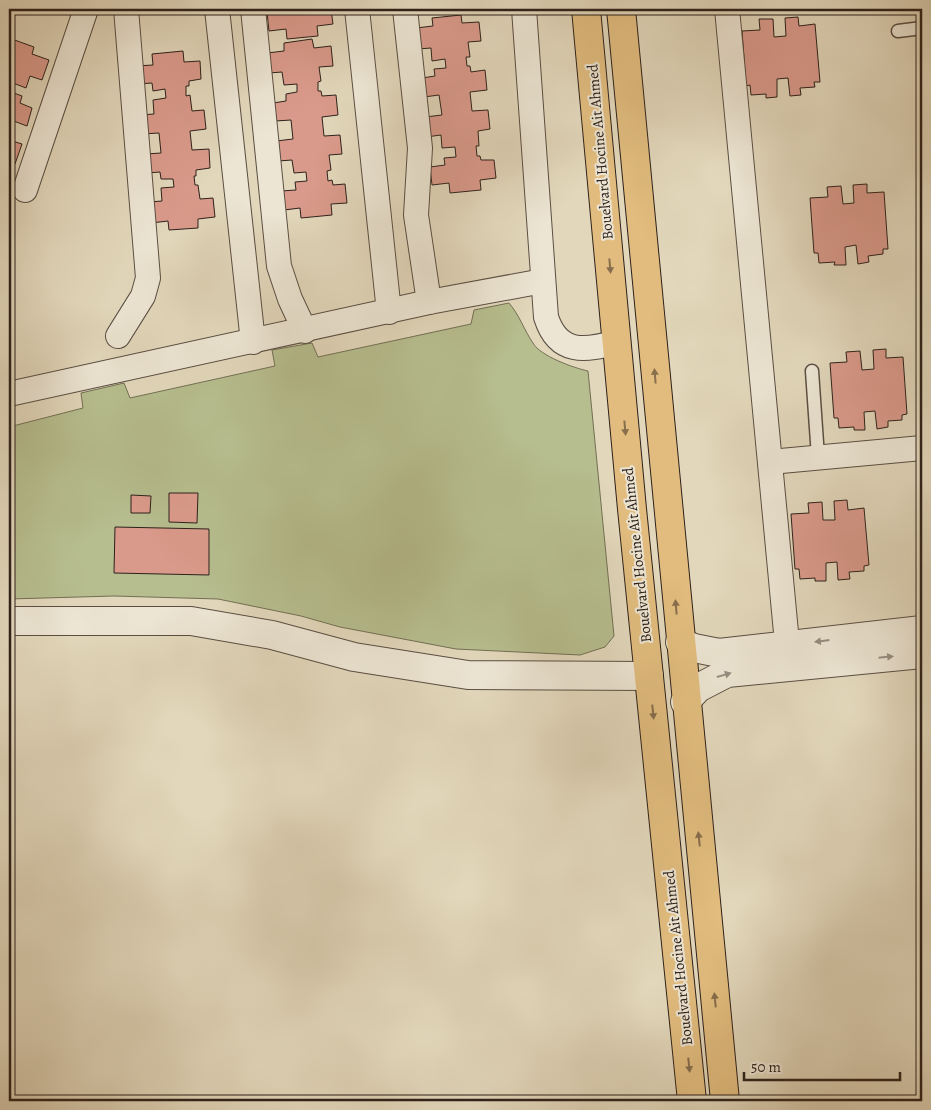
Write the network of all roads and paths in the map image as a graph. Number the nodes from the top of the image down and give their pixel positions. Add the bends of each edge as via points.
1 (86, 9) edge
2 (126, 9) edge
3 (217, 9) edge
4 (253, 9) edge
5 (357, 9) edge
6 (405, 9) edge
7 (524, 9) edge
8 (586, 9) edge
9 (621, 9) edge
10 (727, 9) edge
11 (922, 28) edge
12 (898, 31) dead end
13 (25, 190) dead end
14 (544, 281) junction
15 (430, 302) junction
16 (389, 312) junction
17 (305, 331) junction
18 (118, 336) dead end
19 (253, 342) junction
20 (617, 342) junction
21 (812, 371) dead end
22 (9, 394) edge
23 (922, 448) edge
24 (818, 457) junction
25 (770, 462) junction
26 (9, 621) edge
27 (922, 630) edge
28 (680, 642) junction
29 (922, 654) edge
30 (789, 656) junction
31 (649, 676) junction
32 (685, 702) junction
33 (692, 1101) edge
34 (725, 1101) edge

1 - 13 street
2 - 18 street via 148,278 143,296
3 - 19 street
4 - 17 street via 279,266
5 - 16 street
6 - 15 street via 420,148 416,215
7 - 14 street
8 -> 20 main road, Bouelvard Hocine Ait Ahmed
28 -> 9 main road
10 - 25 street
11 - 12 lane
14 - 15 street
14 - 20 street via 546,317 564,344 585,349
15 - 16 street
16 - 17 street
17 - 19 street
19 - 22 street
20 -> 31 main road, Bouelvard Hocine Ait Ahmed
21 - 24 lane
23 - 24 street
24 - 25 street
25 - 30 street
26 - 31 street via 191,621 272,635 354,657 459,674
27 -> 30 street
28 - 30 street via 719,653
28 - 32 main road
30 -> 29 street
32 -> 30 street via 698,688 727,673
31 -> 33 main road, Bouelvard Hocine Ait Ahmed
34 -> 32 main road

